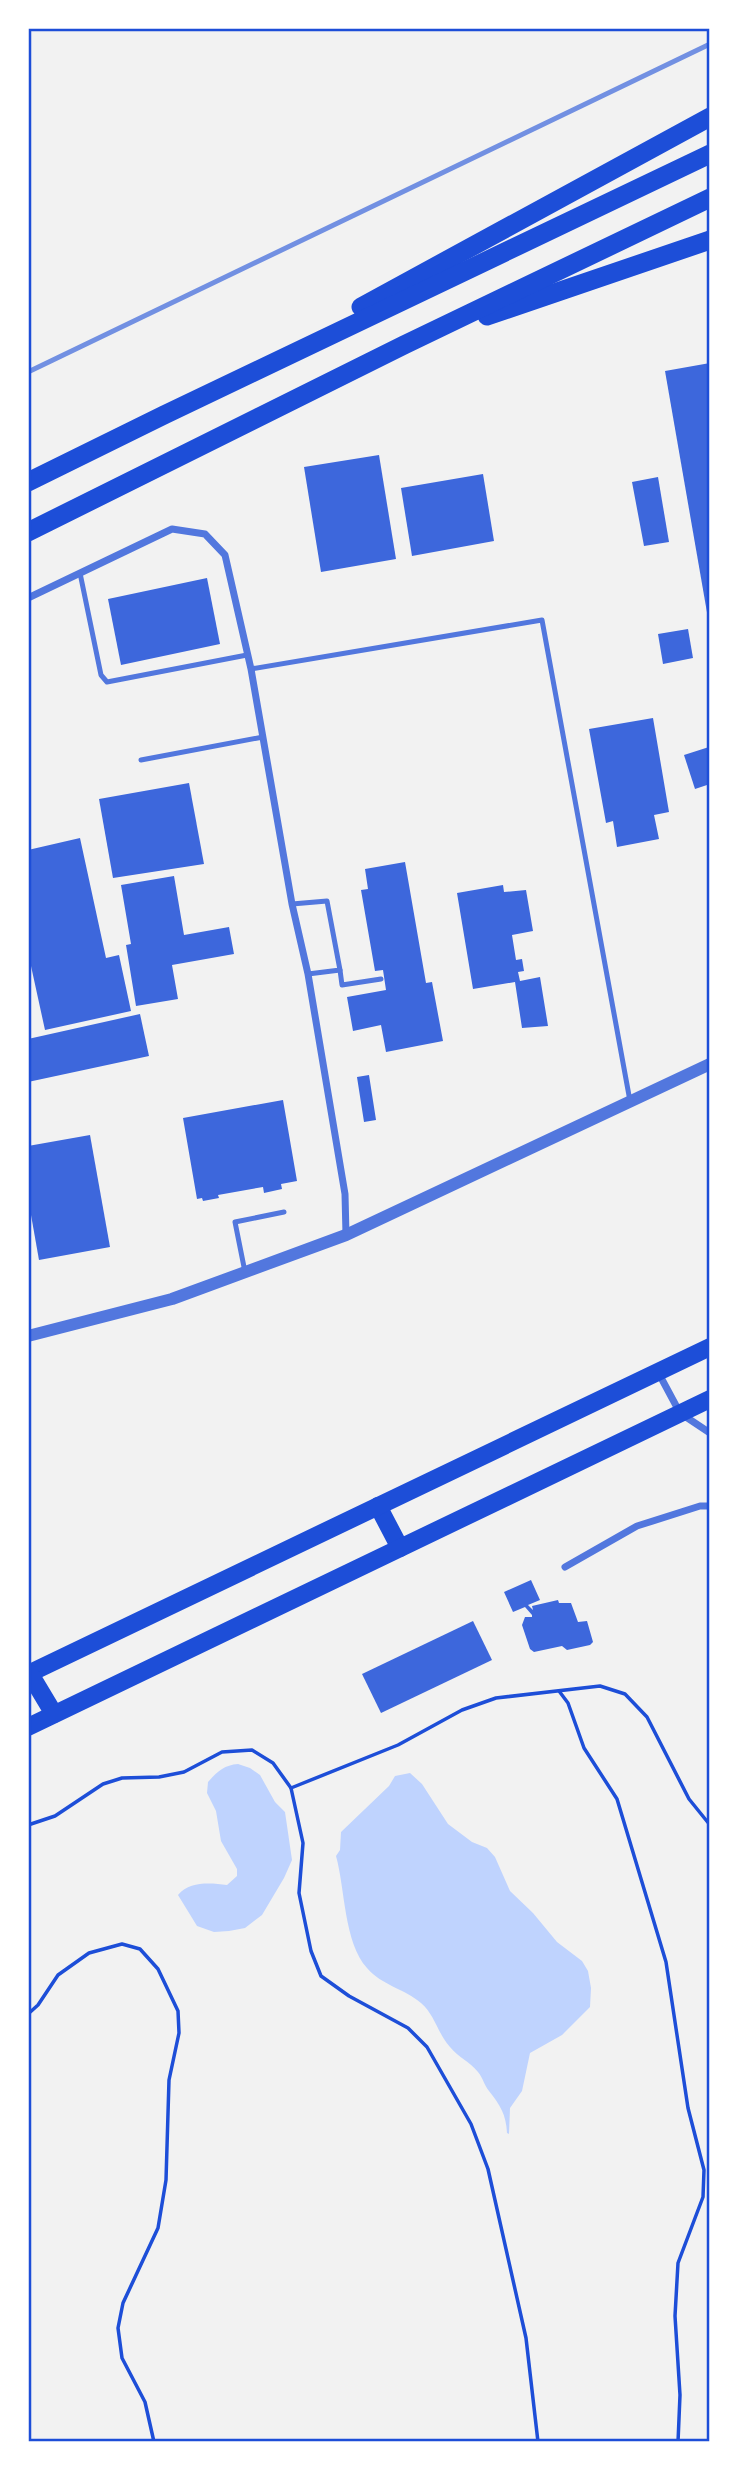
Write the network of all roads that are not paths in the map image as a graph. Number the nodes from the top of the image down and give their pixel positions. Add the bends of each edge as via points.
1 (710, 117) edge
2 (710, 154) edge
3 (710, 198) edge
4 (710, 240) edge
5 (404, 345) junction
6 (164, 415) junction
7 (28, 482) edge
8 (28, 531) edge
9 (80, 573) junction
10 (28, 598) edge
11 (247, 655) junction
12 (251, 669) junction
13 (263, 737) junction
14 (141, 760) dead end
15 (292, 904) junction
16 (340, 970) junction
17 (308, 974) junction
18 (381, 979) dead end
19 (710, 1064) edge
20 (631, 1103) junction
21 (284, 1212) dead end
22 (346, 1235) junction
23 (245, 1272) junction
24 (28, 1336) edge
25 (710, 1347) edge
26 (658, 1372) junction
27 (710, 1399) edge
28 (680, 1413) junction
29 (710, 1433) edge
30 (377, 1506) junction
31 (710, 1506) edge
32 (400, 1548) junction
33 (565, 1567) dead end
34 (29, 1674) edge
35 (54, 1714) junction
36 (28, 1727) edge

1 - 6 highway
2 - 6 highway
3 - 5 highway
4 - 5 highway
5 - 8 highway
6 - 7 highway
9 - 10 street
9 - 11 lane via 100,675 107,682
9 - 11 street via 172,529 205,534 226,555
11 - 12 street
12 - 13 street
12 - 20 lane via 541,620
13 - 14 lane
13 - 15 street
15 - 16 lane via 327,901
15 - 17 street
16 - 17 lane
16 - 18 lane via 342,985
17 - 22 street via 345,1194
19 - 20 street
20 - 22 street
21 - 23 lane via 235,1222
22 - 23 street
23 - 24 street via 172,1299
25 - 26 highway
26 - 28 street
26 - 30 highway
27 - 28 highway
28 - 29 street
28 - 32 highway
30 - 32 highway
30 - 34 highway
31 - 33 street via 637,1526
32 - 35 highway
34 - 35 highway
35 - 36 highway

